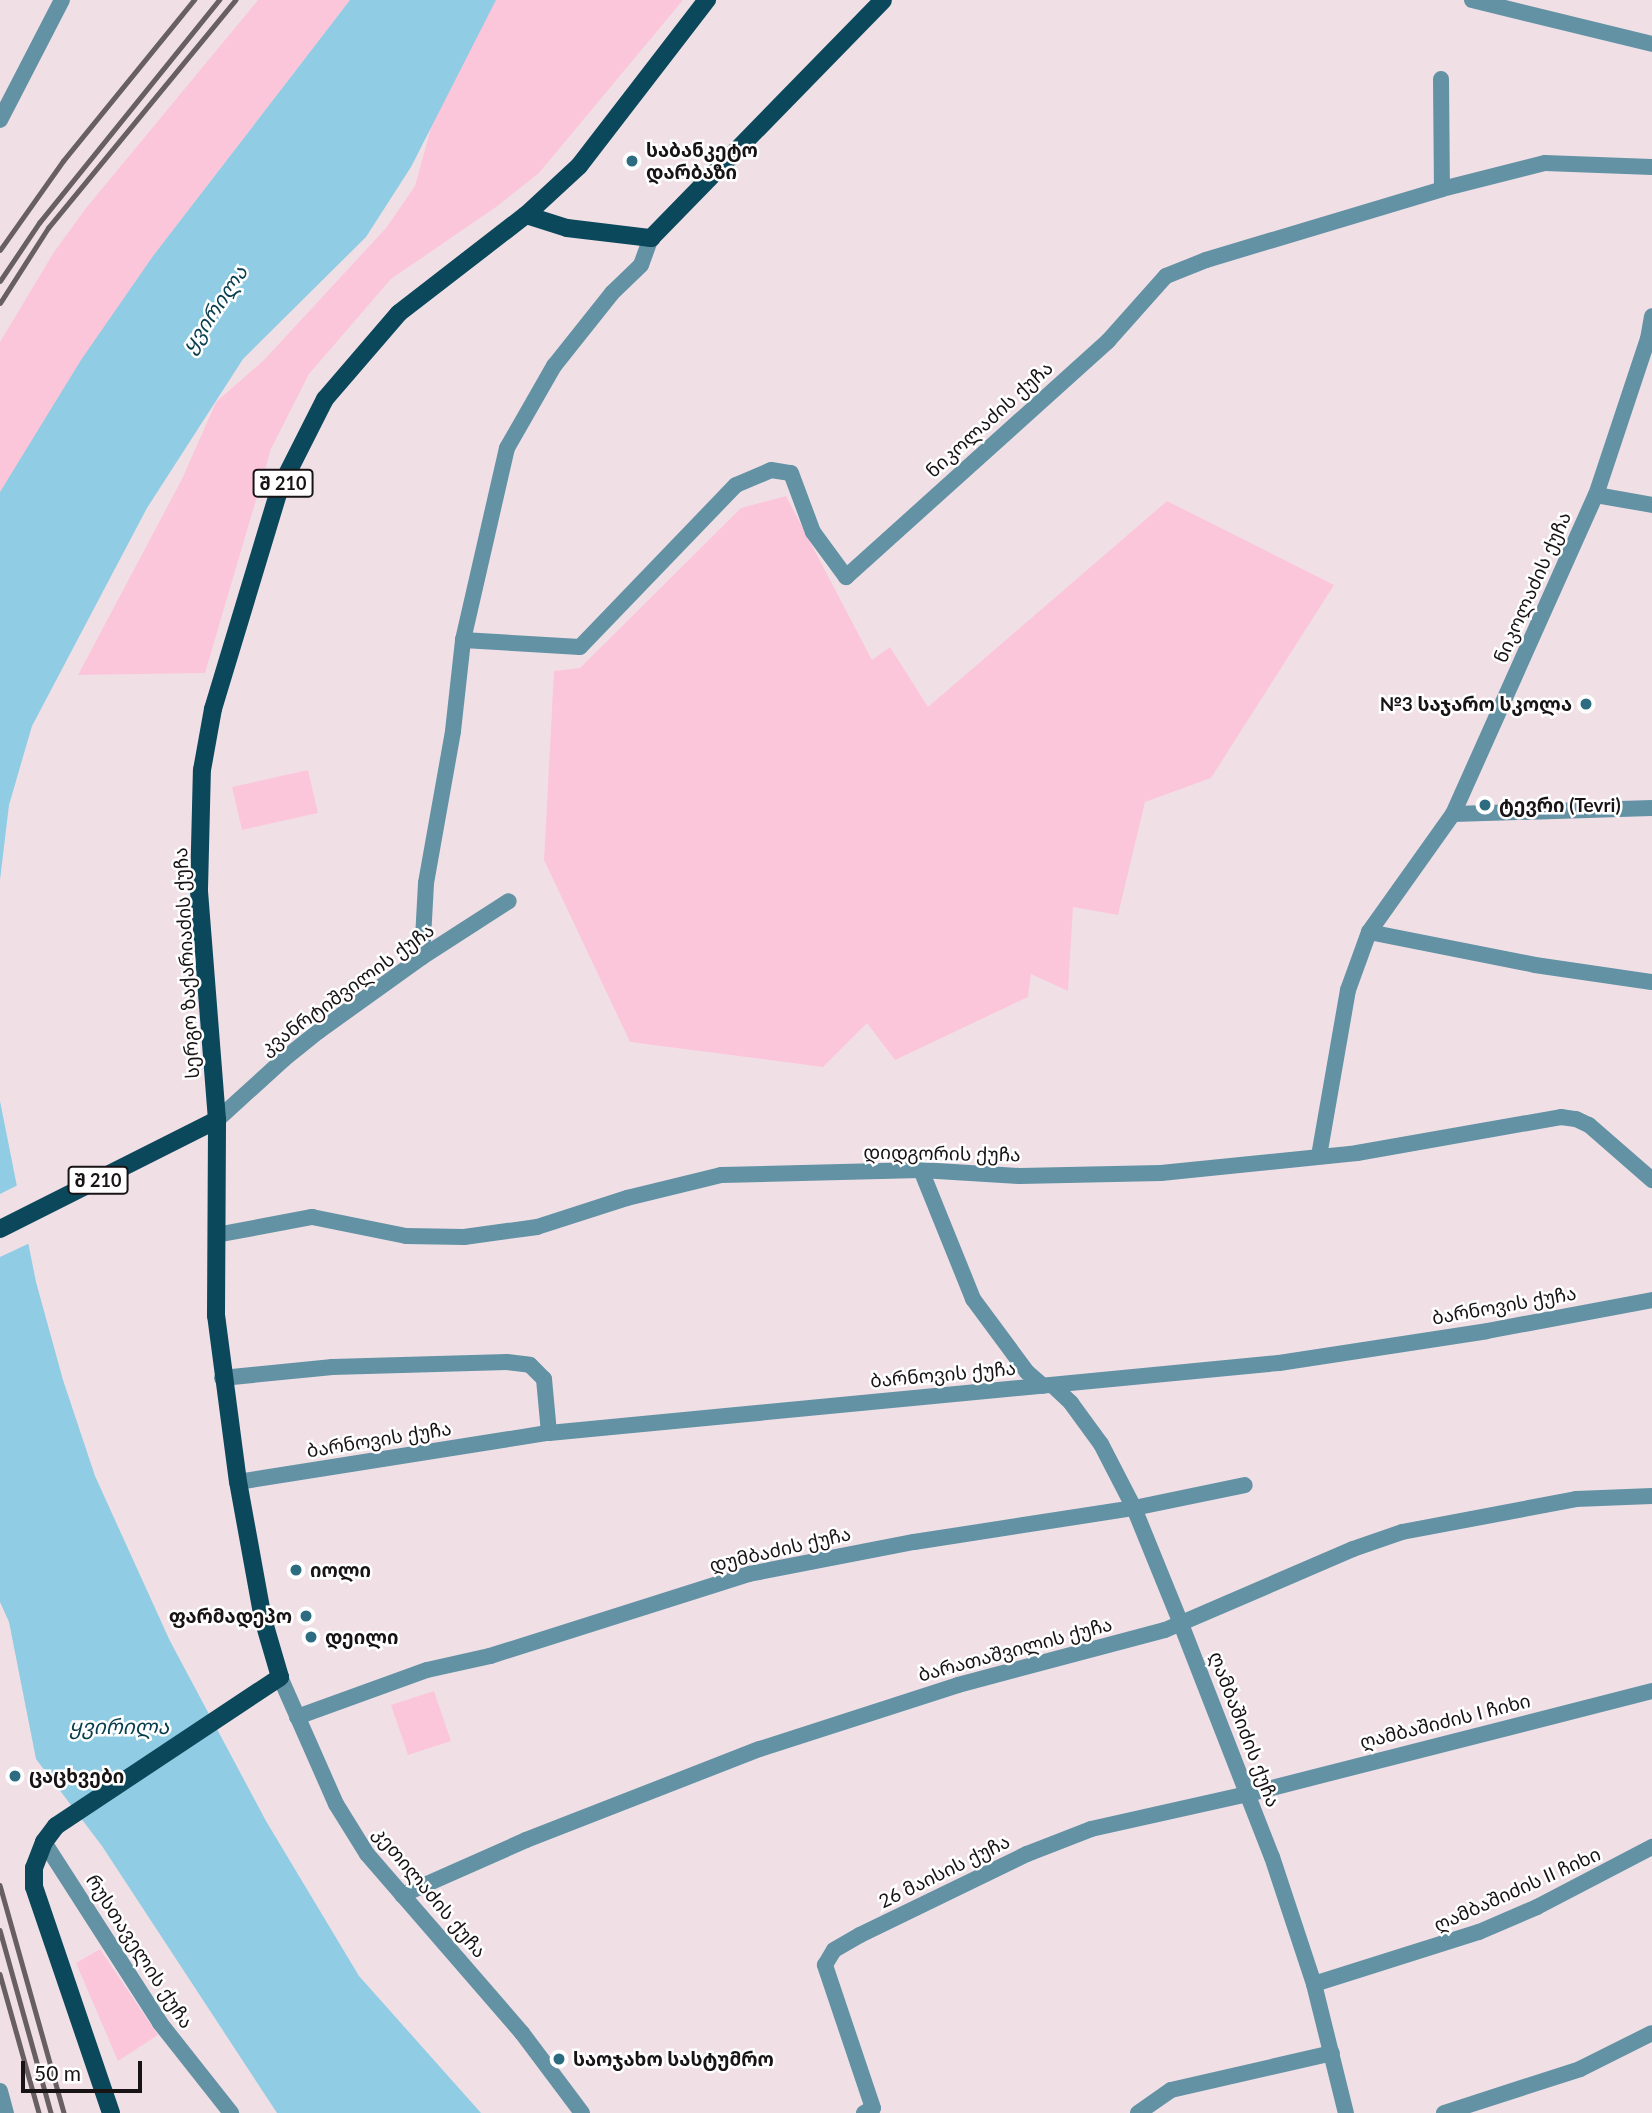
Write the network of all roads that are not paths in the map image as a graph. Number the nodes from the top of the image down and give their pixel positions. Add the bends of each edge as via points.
1 (62, 0) edge
2 (707, 0) edge
3 (883, 0) edge
4 (1472, 0) edge
5 (1652, 44) edge
6 (1441, 79) dead end
7 (0, 120) edge
8 (1652, 167) edge
9 (1442, 189) junction
10 (526, 215) junction
11 (651, 238) junction
12 (1652, 316) edge
13 (1596, 495) junction
14 (1652, 505) edge
15 (463, 640) junction
16 (1652, 808) edge
17 (1453, 814) junction
18 (509, 901) dead end
19 (1368, 932) junction
20 (422, 957) junction
21 (1652, 982) edge
22 (217, 1120) junction
23 (1319, 1156) junction
24 (920, 1170) junction
25 (1652, 1180) edge
26 (0, 1229) edge
27 (216, 1235) junction
28 (1652, 1300) edge
29 (222, 1378) junction
30 (1048, 1385) junction
31 (549, 1433) junction
32 (238, 1482) junction
33 (1245, 1485) dead end
34 (1652, 1496) edge
35 (1134, 1508) junction
36 (1181, 1624) junction
37 (279, 1677) junction
38 (1652, 1691) edge
39 (297, 1717) junction
40 (1248, 1794) junction
41 (44, 1842) junction
42 (1652, 1847) edge
43 (402, 1895) junction
44 (1314, 1984) junction
45 (1652, 2033) edge
46 (1332, 2053) junction
47 (0, 2091) edge
48 (6, 2113) edge
49 (111, 2113) edge
50 (231, 2113) edge
51 (582, 2113) edge
52 (864, 2113) edge
53 (1138, 2113) edge
54 (1346, 2113) edge
55 (1444, 2113) edge

1 - 7 street
2 - 10 main road, სერგო ზაქარიაძის ქუჩა / შ 210 via 579,166
3 - 11 main road
4 - 5 street
6 - 9 street
8 - 9 street, ნიკოლაძის ქუჩა via 1545,163
9 - 15 street, ნიკოლაძის ქუჩა via 1166,276 1108,341 846,577 813,532 790,473 771,470 736,485 580,647
10 - 11 main road via 567,228
10 - 22 main road, სერგო ზაქარიაძის ქუჩა / შ 210 via 399,313 325,399 279,490 213,709 202,770 199,889
11 - 15 street via 642,265 612,293 554,366 507,448
12 - 13 street, ნიკოლაძის ქუჩა
13 - 14 street
13 - 17 street, ნიკოლაძის ქუჩა
15 - 20 street via 453,731 426,883
16 - 17 street
17 - 19 street, ნიკოლაძის ქუჩა
18 - 20 street, კვანრტიშვილის ქუჩა
19 - 21 street via 1535,965
19 - 23 street, ნიკოლაძის ქუჩა via 1349,990
20 - 22 street, კვანრტიშვილის ქუჩა via 284,1059
22 - 26 main road, შ 210
22 - 27 main road, სერგო ზაქარიაძის ქუჩა
23 - 24 street, დიდგორის ქუჩა via 1161,1173 1020,1176
23 - 25 street, დიდგორის ქუჩა via 1562,1117 1589,1125
24 - 27 street, დიდგორის ქუჩა via 721,1175 537,1227 464,1237 406,1236 312,1217
24 - 30 street, ღამბაშიძის ქუჩა via 973,1300 1027,1371
27 - 29 main road, სერგო ზაქარიაძის ქუჩა
28 - 30 street, ბარნოვის ქუჩა via 1279,1363
29 - 31 street via 332,1367 530,1364 544,1380
29 - 32 main road, სერგო ზაქარიაძის ქუჩა
30 - 31 street, ბარნოვის ქუჩა
30 - 35 street, ღამბაშიძის ქუჩა via 1071,1403 1101,1444
31 - 32 street, ბარნოვის ქუჩა
32 - 37 main road, სერგო ზაქარიაძის ქუჩა
33 - 35 street, დუმბაძის ქუჩა
34 - 36 street, ბარათაშვილის ქუჩა via 1576,1499 1415,1528 1353,1549
35 - 36 street, ღამბაშიძის ქუჩა
35 - 39 street, დუმბაძის ქუჩა via 914,1542 749,1574 490,1656 427,1670
36 - 40 street, ღამბაშიძის ქუჩა
36 - 43 street, ბარათაშვილის ქუჩა via 958,1685 760,1749 526,1840
37 - 39 street, კეთილაძის ქუჩა
37 - 41 main road via 56,1826
38 - 40 street, ღამბაშიძის I ჩიხი
39 - 43 street, კეთილაძის ქუჩა via 336,1804 367,1854
40 - 44 street, ღამბაშიძის ქუჩა
40 - 52 street, 26 მაისის ქუჩა via 1064,1838 834,1950 825,1965 873,2108
41 - 49 main road via 34,1867 34,1887
41 - 50 street, რუსთაველის ქუჩა via 160,2023
42 - 44 street, ღამბაშიძის II ჩიხი via 1537,1907 1479,1931
43 - 51 street, კეთილაძის ქუჩა via 522,2033
44 - 46 street, ღამბაშიძის ქუჩა
45 - 55 street via 1580,2069
46 - 53 street via 1171,2090
46 - 54 street, ღამბაშიძის ქუჩა
47 - 48 street

